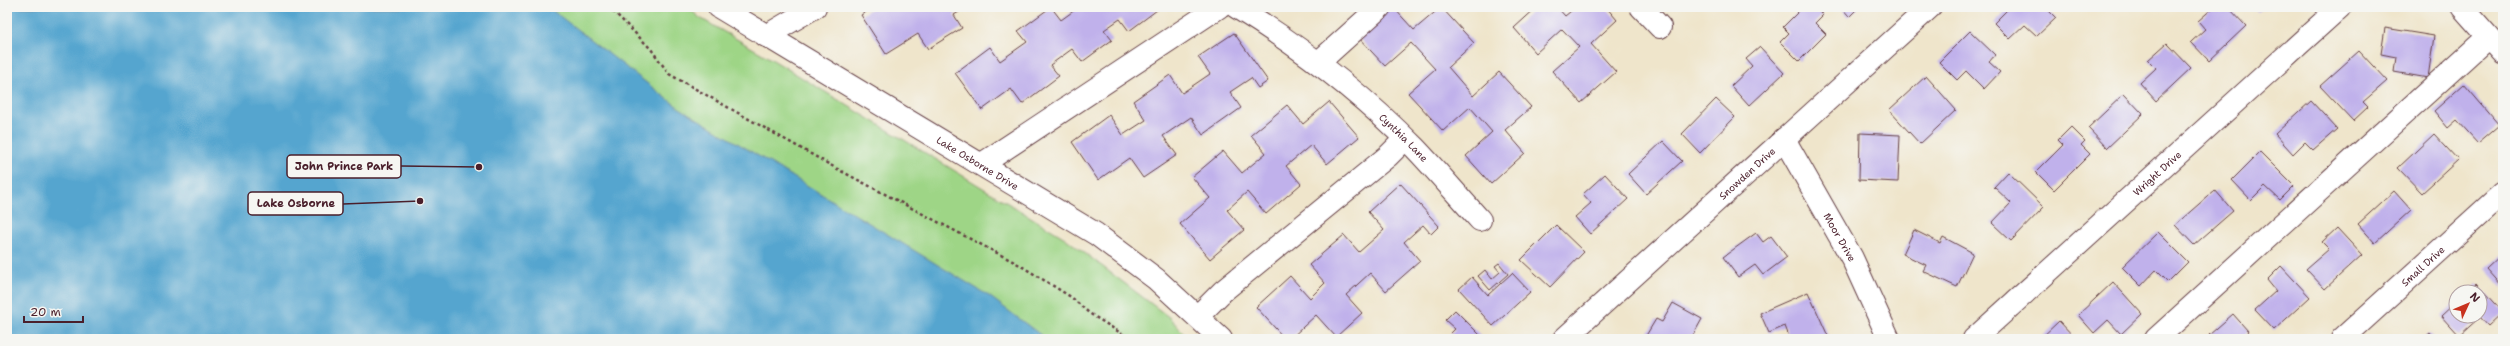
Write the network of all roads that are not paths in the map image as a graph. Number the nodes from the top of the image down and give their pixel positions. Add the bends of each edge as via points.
1 (719, 7) edge
2 (814, 7) edge
3 (1219, 7) edge
4 (1236, 7) edge
5 (1380, 7) edge
6 (1641, 7) edge
7 (1930, 7) edge
8 (2340, 7) edge
9 (2462, 7) edge
10 (1660, 27) dead end
11 (766, 36) junction
12 (2488, 37) junction
13 (2503, 53) edge
14 (1319, 62) junction
15 (1405, 139) junction
16 (1784, 139) junction
17 (982, 164) junction
18 (2503, 193) edge
19 (1480, 220) dead end
20 (1198, 316) junction
21 (1570, 337) edge
22 (1221, 339) edge
23 (1889, 339) edge
24 (1974, 339) edge
25 (2156, 339) edge
26 (2342, 339) edge

1 - 11 street, Lake Osborne Drive
2 - 11 street
3 - 17 street
4 - 14 street, Cynthia Lane
5 - 14 street
6 - 10 street
7 - 16 street, Snowden Drive
8 - 24 street, Wright Drive
9 - 12 street
11 - 17 street, Lake Osborne Drive
12 - 13 street
12 - 25 street
14 - 15 street, Cynthia Lane via 1368,103
15 - 19 street, Cynthia Lane
15 - 20 street via 1388,156 1223,291
16 - 21 street, Snowden Drive
16 - 23 street, Moor Drive via 1852,258
17 - 20 street, Lake Osborne Drive via 1096,234 1156,279
18 - 26 street, Small Drive
20 - 22 street, Lake Osborne Drive

